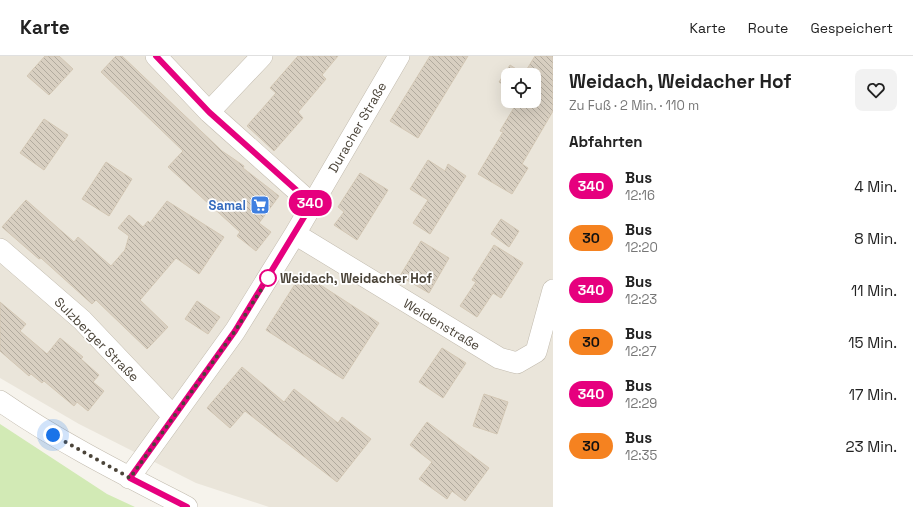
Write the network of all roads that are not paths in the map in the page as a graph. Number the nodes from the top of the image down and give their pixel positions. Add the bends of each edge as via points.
1 (156, 56) edge
2 (262, 56) edge
3 (399, 56) edge
4 (209, 112) junction
5 (312, 204) junction
6 (295, 234) junction
7 (0, 249) edge
8 (553, 290) edge
9 (0, 400) edge
10 (173, 416) junction
11 (130, 478) junction
12 (187, 507) edge

1 - 4 street
2 - 4 street
3 - 5 street, Duracher Straße
4 - 5 street
5 - 6 street, Duracher Straße
6 - 8 street, Weidenstraße via 499,358 517,363 536,352
6 - 10 street, Duracher Straße via 235,331
7 - 10 street, Sulzberger Straße via 82,320
9 - 11 street via 27,420
10 - 11 street, Duracher Straße
11 - 12 street

